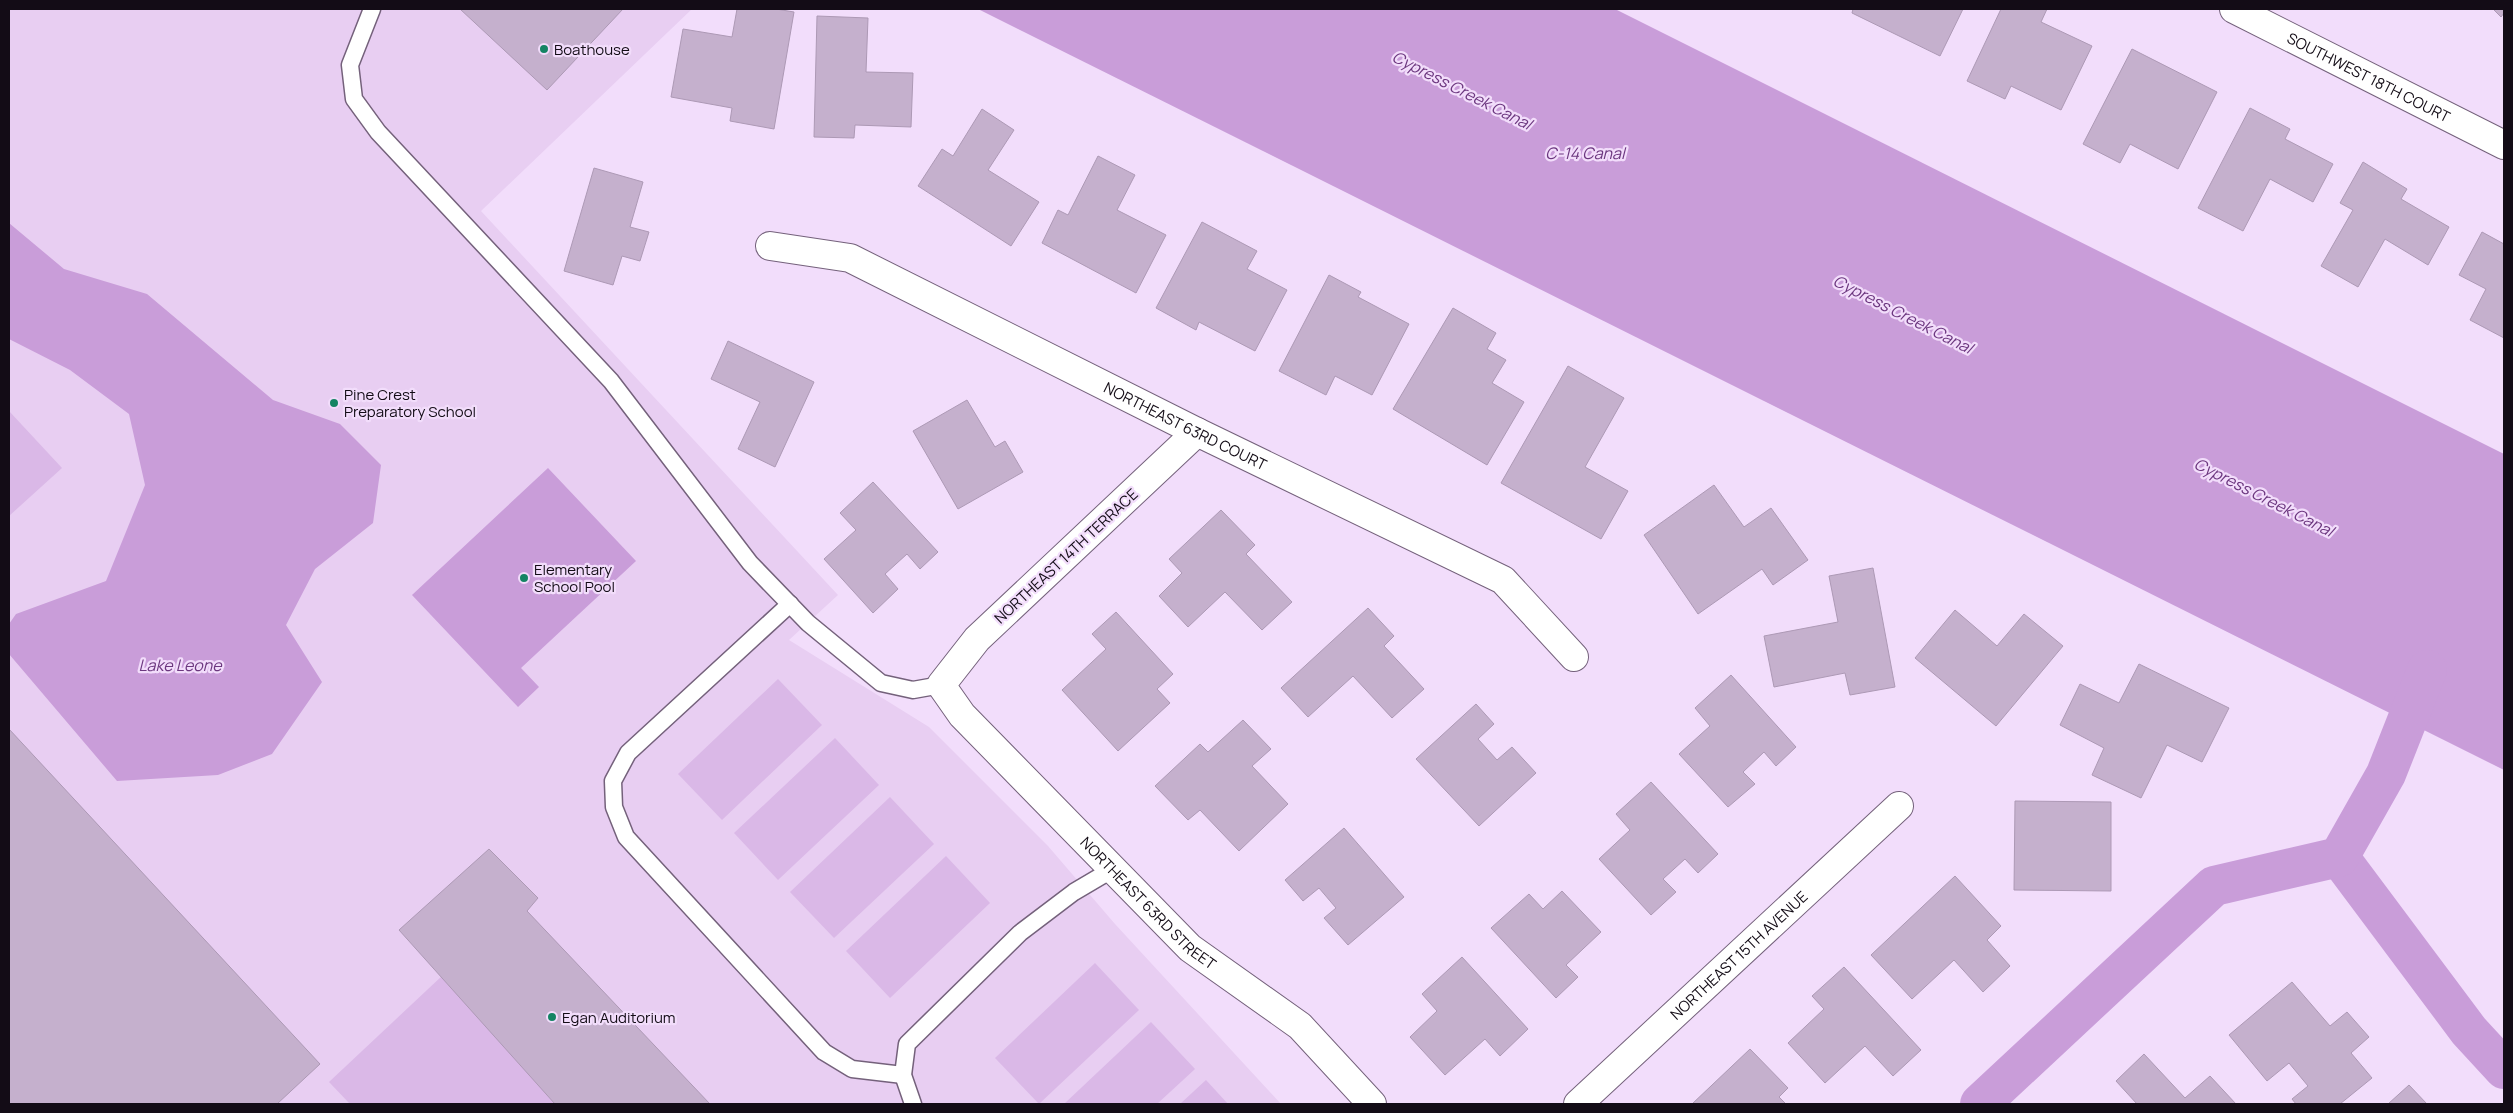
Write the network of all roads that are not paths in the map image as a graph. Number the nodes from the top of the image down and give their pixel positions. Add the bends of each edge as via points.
1 (372, 9) edge
2 (2234, 9) edge
3 (2504, 145) edge
4 (770, 246) dead end
5 (1196, 432) junction
6 (790, 604) junction
7 (1574, 657) dead end
8 (941, 685) junction
9 (1899, 806) dead end
10 (1113, 869) junction
11 (903, 1076) junction
12 (913, 1104) edge
13 (1372, 1104) edge
14 (1578, 1104) edge

1 - 6 lane via 350,66 354,99 378,132 611,381 750,563
2 - 3 street, SOUTHWEST 18TH COURT
4 - 5 street, NORTHEAST 63RD COURT via 850,258
5 - 7 street, NORTHEAST 63RD COURT via 1503,580
5 - 8 street, NORTHEAST 14TH TERRACE via 977,639
6 - 8 lane via 808,623 881,683 913,690
6 - 11 lane via 628,753 613,781 614,807 626,837 824,1052 852,1069
8 - 10 street, NORTHEAST 63RD STREET via 962,715
9 - 14 street, NORTHEAST 15TH AVENUE
10 - 11 lane via 1074,892 1013,940 907,1044
10 - 13 street, NORTHEAST 63RD STREET via 1190,948 1300,1026
11 - 12 lane

